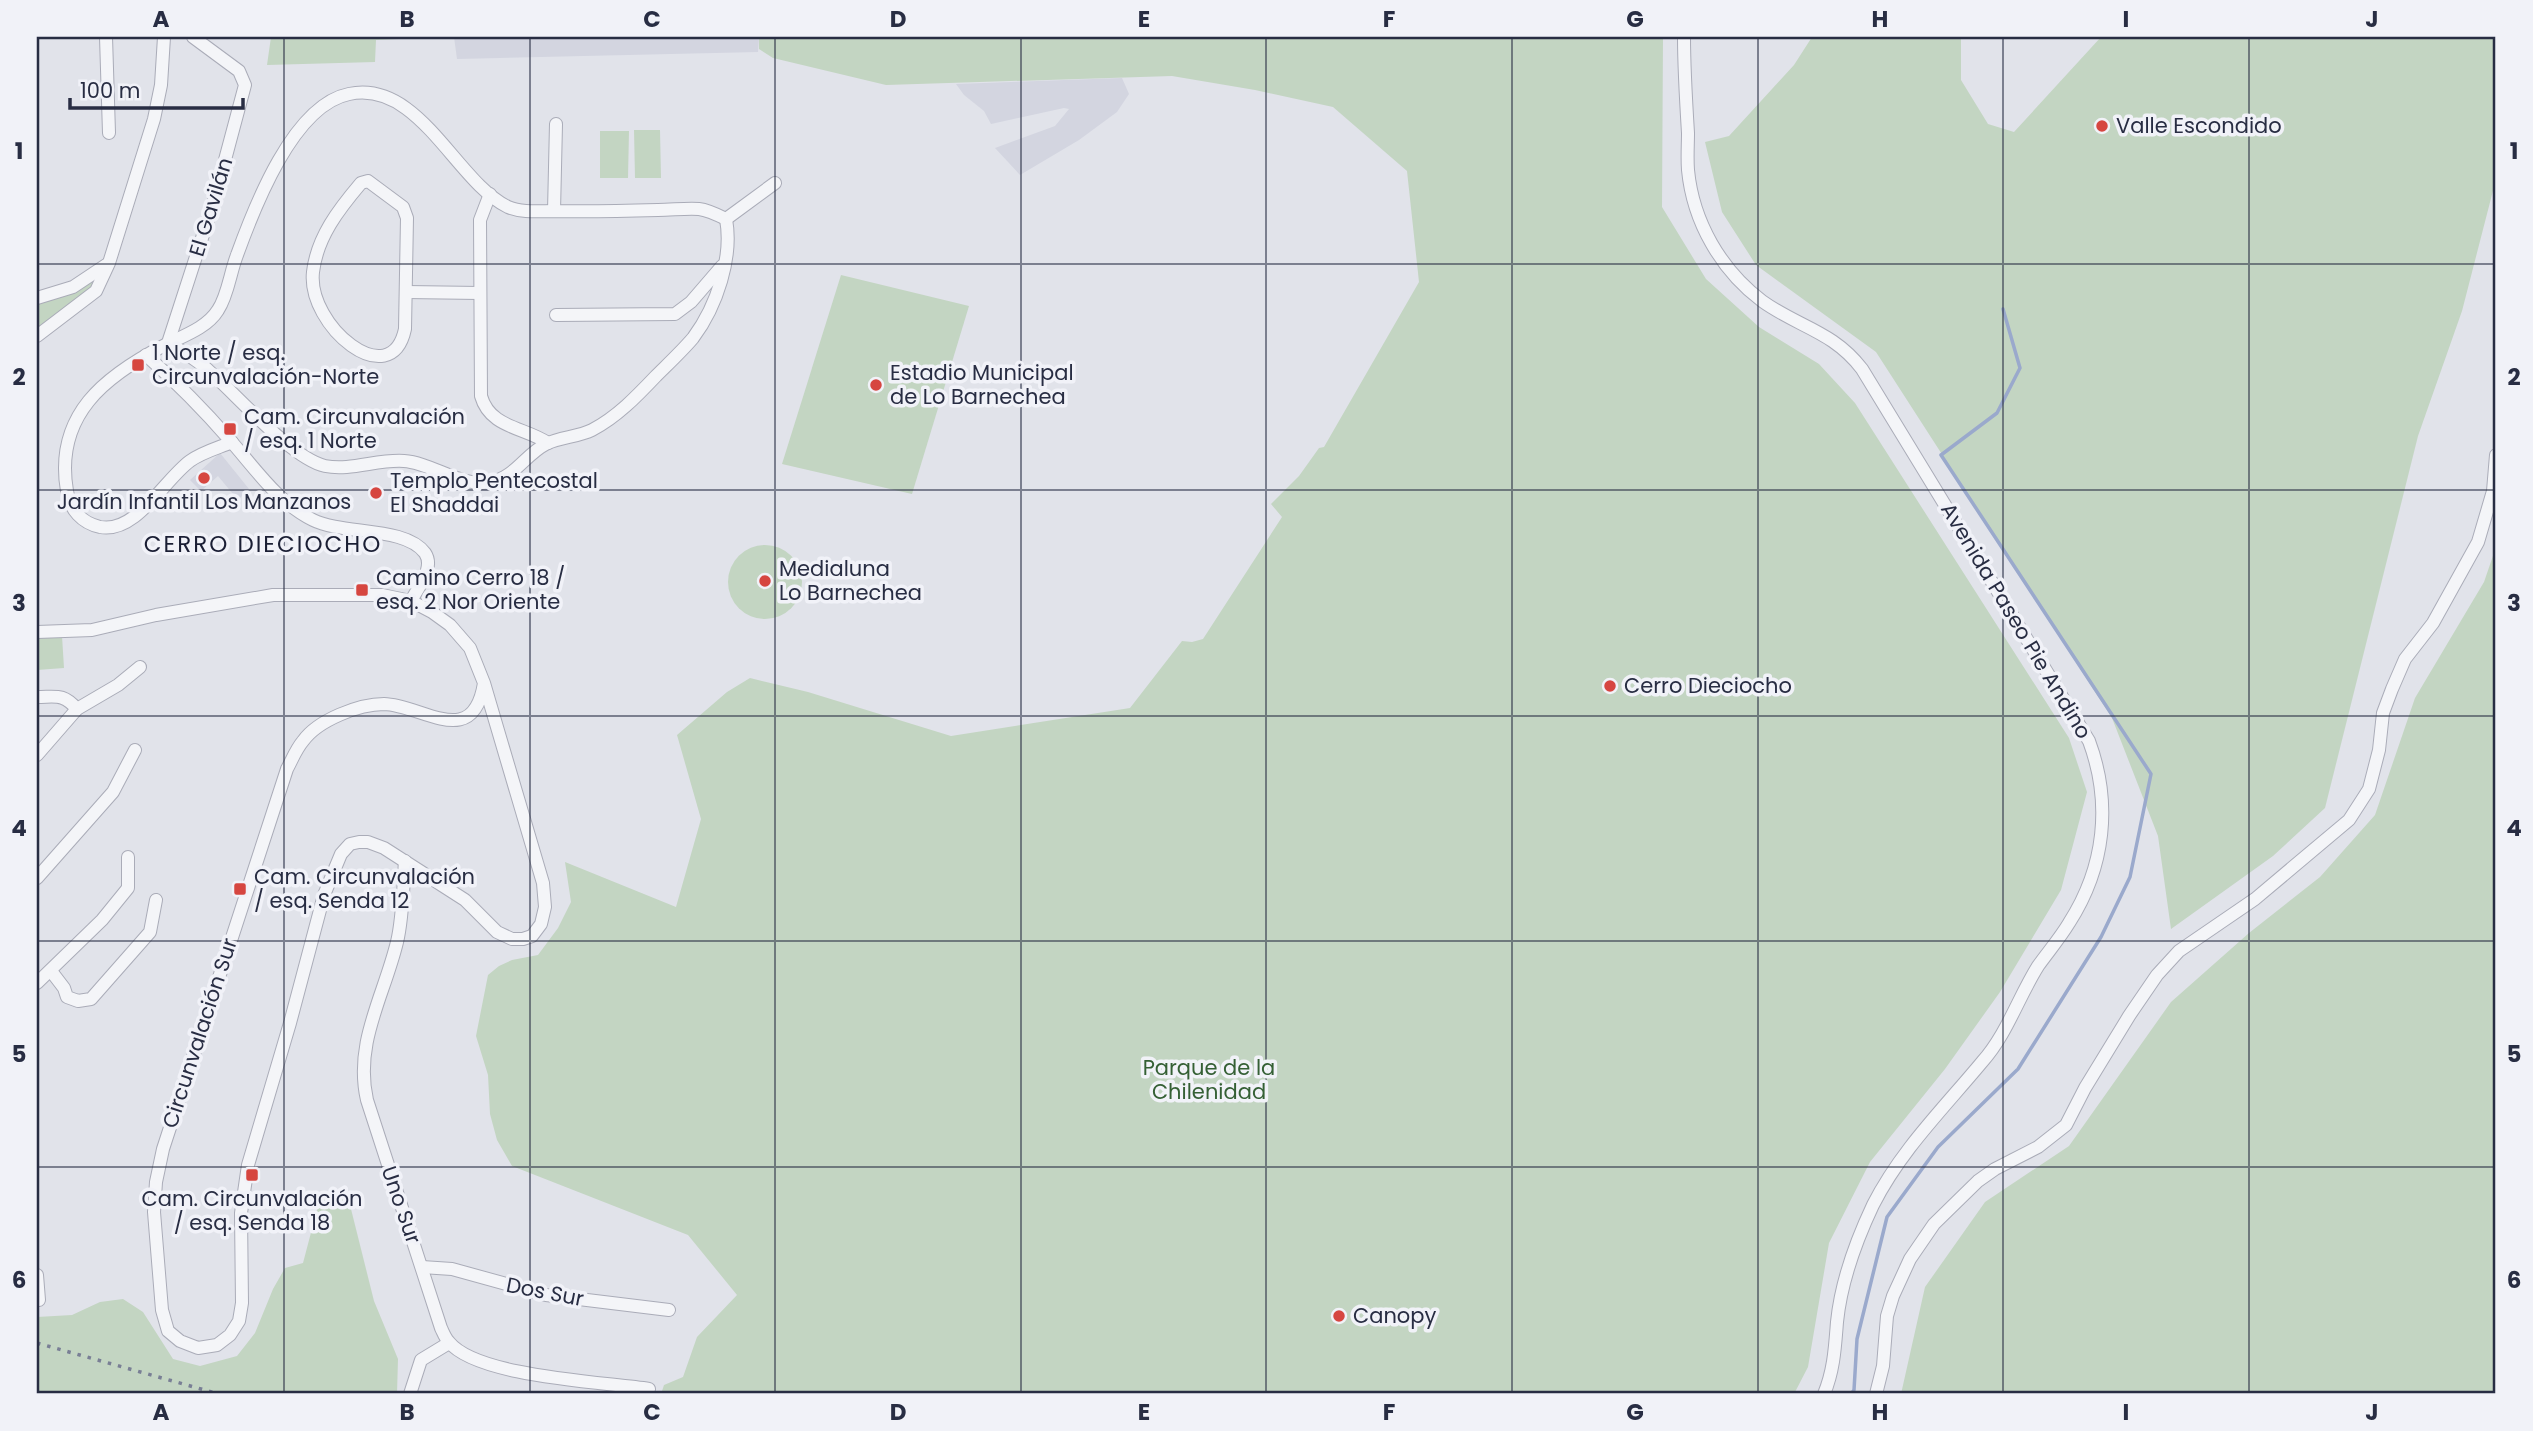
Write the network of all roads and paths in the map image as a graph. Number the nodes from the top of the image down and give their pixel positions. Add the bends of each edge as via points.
1 (106, 37) edge
2 (164, 37) edge
3 (193, 37) edge
4 (1684, 37) edge
5 (556, 124) dead end
6 (109, 134) dead end
7 (775, 183) dead end
8 (489, 194) junction
9 (554, 211) junction
10 (726, 219) junction
11 (109, 263) junction
12 (725, 263) junction
13 (406, 292) junction
14 (480, 293) junction
15 (37, 298) edge
16 (556, 315) dead end
17 (37, 336) edge
18 (168, 343) junction
19 (146, 355) junction
20 (232, 442) junction
21 (548, 443) junction
22 (2496, 455) edge
23 (411, 601) junction
24 (37, 632) edge
25 (140, 667) dead end
26 (484, 683) junction
27 (37, 697) edge
28 (77, 709) junction
29 (135, 750) dead end
30 (37, 755) edge
31 (128, 857) dead end
32 (405, 861) junction
33 (37, 878) edge
34 (156, 900) dead end
35 (51, 971) junction
36 (37, 983) edge
37 (422, 1267) junction
38 (37, 1275) edge
39 (39, 1300) dead end
40 (669, 1310) dead end
41 (449, 1343) junction
42 (649, 1389) dead end
43 (410, 1394) edge
44 (1824, 1394) edge
45 (1876, 1394) edge

1 - 6 street
2 - 11 street via 156,111
3 - 18 street, El Gavilán via 239,71 245,85
4 - 44 street, Avenida Paseo Pie Andino via 1688,172 1708,237 1726,266 1750,291 1833,340 1863,369 2089,741 2103,799 2103,834 2096,867 2069,924 2036,969 2000,1038 1913,1141 1874,1204 1847,1273
5 - 9 street
7 - 10 street
8 - 9 street via 514,209
8 - 14 street via 480,220
8 - 18 street via 400,104 358,93 332,100 311,116 274,166 218,310
9 - 10 street via 700,209
10 - 12 street via 730,237
11 - 15 street via 73,286
11 - 17 street via 96,291
12 - 16 street via 691,302 674,314
12 - 21 street via 718,290 693,337 644,389 590,431
13 - 13 street via 405,210 373,183 363,182 330,223 317,253 312,281 319,309 348,343 382,355 395,349 403,338
13 - 14 street
14 - 21 street via 483,403 496,419
18 - 19 street
18 - 21 street via 207,368 302,458 326,466 404,461 490,483 509,475
19 - 20 street
19 - 20 street via 112,376 85,405 72,432 66,463 68,498 81,519 104,528 131,520 190,461
20 - 23 street via 262,480 314,521 417,546 429,560 429,570
22 - 45 street via 2493,491 2477,542 2392,689 2369,789 2349,820 2255,899 2179,951 2129,1016 2066,1125 2038,1147 1978,1181 1934,1224 1910,1259 1886,1316
23 - 24 street via 382,595 273,595 92,630
23 - 26 street via 442,619 464,640
25 - 28 street
26 - 32 street, Circunvalación Sur via 543,883 541,924 536,933 523,939 502,935 465,900
26 - 32 street, Circunvalación Sur via 474,710 454,721 393,705 349,710 304,739 287,769 158,1166 154,1212 162,1310 168,1331 180,1341 198,1348 217,1345 239,1321 244,1185 335,866 341,854 359,842 384,848
27 - 28 street via 68,699
28 - 30 street
29 - 33 street via 113,792
31 - 35 street via 128,888
32 - 37 street, Uno Sur via 398,939 365,1045 363,1080
34 - 35 street via 150,932 91,999 67,997
35 - 36 street
37 - 40 street, Dos Sur via 452,1269 546,1295
37 - 41 street, Uno Sur
38 - 39 street
41 - 42 street via 490,1365
41 - 43 street via 421,1360

